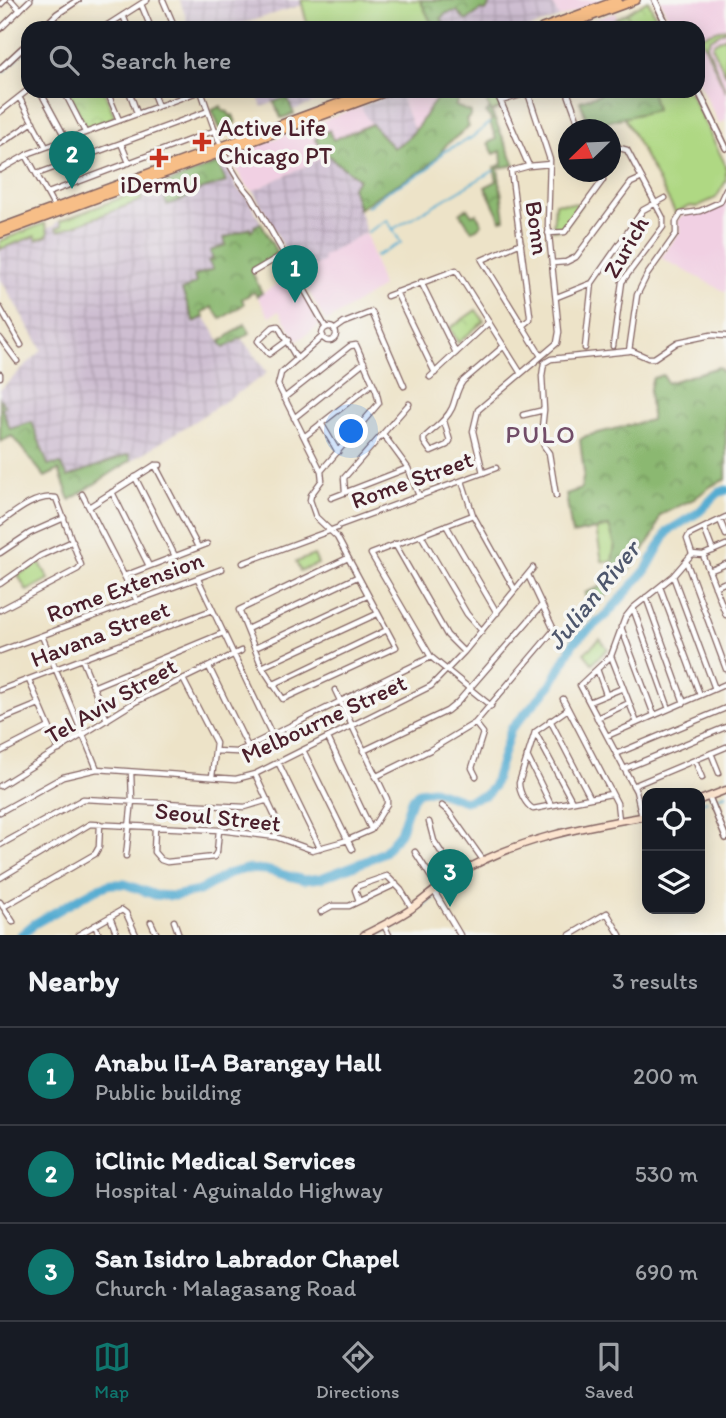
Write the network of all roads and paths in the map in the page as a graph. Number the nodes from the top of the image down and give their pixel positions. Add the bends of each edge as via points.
1 (5, 0) edge
2 (11, 0) edge
3 (30, 0) edge
4 (78, 0) edge
5 (148, 0) edge
6 (163, 0) edge
7 (618, 0) edge
8 (636, 0) edge
9 (654, 0) edge
10 (141, 4) junction
11 (0, 5) edge
12 (20, 10) junction
13 (123, 15) junction
14 (50, 21) edge
15 (114, 21) edge
16 (125, 21) edge
17 (148, 21) edge
18 (172, 21) edge
19 (561, 21) edge
20 (580, 21) edge
21 (664, 21) edge
22 (0, 29) edge
23 (21, 50) edge
24 (0, 69) edge
25 (19, 97) joint
26 (44, 98) edge
27 (68, 98) edge
28 (110, 98) edge
29 (132, 98) edge
30 (155, 98) edge
31 (179, 98) edge
32 (203, 98) edge
33 (355, 98) edge
34 (367, 98) edge
35 (500, 98) edge
36 (510, 98) edge
37 (531, 98) edge
38 (569, 98) edge
39 (702, 98) edge
40 (501, 101) junction
41 (158, 106) junction
42 (208, 111) junction
43 (325, 111) junction
44 (0, 113) edge
45 (137, 113) junction
46 (577, 119) edge
47 (119, 120) junction
48 (33, 122) junction
49 (216, 130) junction
50 (85, 132) junction
51 (66, 139) junction
52 (121, 143) junction
53 (0, 144) edge
54 (46, 147) junction
55 (621, 148) edge
56 (726, 148) edge
57 (223, 149) junction
58 (26, 155) junction
59 (129, 163) junction
60 (550, 164) junction
61 (529, 166) junction
62 (0, 170) edge
63 (37, 174) junction
64 (642, 178) junction
65 (602, 182) edge
66 (726, 189) edge
67 (48, 193) junction
68 (665, 198) dead end
69 (655, 203) junction
70 (55, 208) junction
71 (0, 228) edge
72 (548, 233) junction
73 (0, 234) edge
74 (522, 243) junction
75 (282, 255) junction
76 (553, 263) junction
77 (253, 272) dead end
78 (421, 282) junction
79 (592, 283) junction
80 (396, 292) junction
81 (387, 296) dead end
82 (557, 297) junction
83 (0, 308) edge
84 (489, 322) junction
85 (522, 326) junction
86 (326, 328) junction
87 (334, 330) junction
88 (726, 336) edge
89 (324, 337) junction
90 (0, 338) edge
91 (288, 340) junction
92 (21, 345) dead end
93 (504, 345) junction
94 (613, 346) dead end
95 (585, 348) dead end
96 (629, 350) junction
97 (456, 353) junction
98 (541, 356) junction
99 (297, 359) junction
100 (17, 361) dead end
101 (365, 362) junction
102 (520, 372) junction
103 (373, 383) junction
104 (404, 386) dead end
105 (284, 398) junction
106 (410, 404) dead end
107 (544, 410) junction
108 (523, 415) dead end
109 (294, 418) junction
110 (444, 421) junction
111 (321, 423) junction
112 (383, 434) junction
113 (304, 437) junction
114 (338, 452) junction
115 (408, 468) junction
116 (496, 468) dead end
117 (321, 471) junction
118 (483, 473) junction
119 (135, 477) junction
120 (462, 481) junction
121 (112, 492) junction
122 (345, 492) junction
123 (82, 494) dead end
124 (419, 496) junction
125 (556, 496) dead end
126 (331, 498) dead end
127 (89, 506) junction
128 (473, 515) junction
129 (726, 517) edge
130 (64, 518) junction
131 (720, 520) junction
132 (0, 523) edge
133 (446, 525) junction
134 (336, 528) junction
135 (704, 528) junction
136 (421, 535) junction
137 (726, 535) edge
138 (73, 541) junction
139 (207, 544) dead end
140 (396, 544) junction
141 (726, 545) edge
142 (198, 547) junction
143 (713, 551) junction
144 (0, 553) edge
145 (692, 555) junction
146 (703, 555) junction
147 (174, 556) junction
148 (348, 558) junction
149 (686, 561) junction
150 (243, 563) dead end
151 (726, 564) edge
152 (149, 566) junction
153 (533, 568) dead end
154 (222, 569) dead end
155 (709, 571) junction
156 (528, 575) junction
157 (124, 576) junction
158 (673, 576) junction
159 (356, 577) junction
160 (198, 579) junction
161 (726, 582) edge
162 (0, 584) edge
163 (660, 587) junction
164 (715, 587) junction
165 (515, 590) junction
166 (367, 596) junction
167 (646, 597) junction
168 (137, 601) junction
169 (724, 602) edge
170 (542, 605) junction
171 (633, 608) junction
172 (0, 610) edge
173 (212, 610) junction
174 (497, 613) junction
175 (377, 614) junction
176 (726, 615) edge
177 (621, 627) junction
178 (247, 629) junction
179 (387, 631) junction
180 (482, 631) junction
181 (223, 633) junction
182 (42, 636) junction
183 (255, 648) junction
184 (0, 651) edge
185 (241, 651) dead end
186 (464, 652) junction
187 (233, 655) junction
188 (611, 656) junction
189 (431, 657) junction
190 (82, 659) junction
191 (209, 667) junction
192 (262, 667) junction
193 (56, 669) junction
194 (597, 669) junction
195 (726, 669) edge
196 (448, 671) junction
197 (183, 679) junction
198 (29, 680) junction
199 (726, 684) edge
200 (272, 685) junction
201 (93, 687) junction
202 (624, 688) junction
203 (470, 689) junction
204 (715, 689) junction
205 (0, 690) edge
206 (335, 690) dead end
207 (606, 694) junction
208 (701, 695) junction
209 (563, 699) dead end
210 (589, 702) junction
211 (629, 703) junction
212 (684, 703) junction
213 (39, 704) junction
214 (340, 704) junction
215 (491, 706) junction
216 (726, 708) edge
217 (568, 709) junction
218 (669, 709) junction
219 (654, 715) junction
220 (597, 718) junction
221 (0, 720) edge
222 (107, 720) junction
223 (550, 720) junction
224 (475, 723) junction
225 (637, 723) junction
226 (49, 727) junction
227 (351, 727) junction
228 (726, 727) edge
229 (534, 732) junction
230 (84, 735) junction
231 (272, 735) junction
232 (607, 736) junction
233 (328, 738) junction
234 (248, 747) junction
235 (726, 747) edge
236 (59, 750) junction
237 (303, 750) junction
238 (215, 751) junction
239 (363, 751) junction
240 (0, 752) edge
241 (711, 753) junction
242 (616, 754) junction
243 (527, 756) junction
244 (695, 760) junction
245 (278, 762) junction
246 (97, 769) junction
247 (624, 769) junction
248 (131, 772) junction
249 (719, 773) dead end
250 (255, 774) junction
251 (375, 776) junction
252 (476, 776) dead end
253 (212, 777) junction
254 (702, 778) dead end
255 (0, 786) edge
256 (633, 786) junction
257 (726, 790) edge
258 (611, 794) junction
259 (590, 797) junction
260 (709, 797) junction
261 (705, 798) edge
262 (132, 800) junction
263 (268, 800) junction
264 (572, 801) junction
265 (551, 805) junction
266 (442, 806) dead end
267 (642, 811) edge
268 (0, 812) edge
269 (642, 816) edge
270 (619, 820) junction
271 (429, 822) dead end
272 (100, 824) junction
273 (129, 825) junction
274 (155, 827) junction
275 (219, 830) junction
276 (371, 830) junction
277 (276, 837) junction
278 (726, 838) edge
279 (348, 840) junction
280 (0, 845) edge
281 (320, 848) junction
282 (352, 849) dead end
283 (415, 852) dead end
284 (126, 856) dead end
285 (482, 860) junction
286 (456, 875) junction
287 (0, 878) edge
288 (396, 884) junction
289 (436, 889) junction
290 (359, 901) junction
291 (2, 905) edge
292 (412, 908) junction
293 (321, 912) dead end
294 (110, 917) junction
295 (174, 921) dead end
296 (13, 922) dead end
297 (151, 922) dead end
298 (95, 925) junction
299 (384, 925) junction
300 (572, 934) edge
301 (618, 934) edge
302 (78, 935) edge
303 (99, 935) edge
304 (117, 935) edge
305 (136, 935) edge
306 (157, 935) edge
307 (179, 935) edge
308 (364, 935) edge
309 (389, 935) edge
310 (460, 935) edge

1 - 11 street
2 - 12 street
3 - 12 street
4 - 14 street
5 - 10 street
6 - 18 street
7 - 19 highway
8 - 20 highway
9 - 21 street
10 - 13 street
10 - 17 street
12 - 22 street
13 - 15 street
13 - 16 street
23 - 24 street
25 - 44 street
25 - 48 street
26 - 51 street
27 - 50 street
28 - 47 street
29 - 45 street
30 - 41 street
31 - 41 street
32 - 42 street
33 - 43 highway
34 - 43 highway
35 - 40 street
36 - 40 street
37 - 60 street
38 - 46 street
39 - 56 street
40 - 61 street
41 - 45 street
42 - 49 street
42 - 52 street
43 - 57 highway
45 - 47 street
47 - 50 street
48 - 53 street
48 - 54 street
49 - 57 street
49 - 59 street
50 - 51 street
51 - 54 street
52 - 59 street
52 - 63 street
54 - 58 street
55 - 64 street, Zurich via 627,150
57 - 70 highway
57 - 73 highway
57 - 75 street
58 - 62 street
58 - 63 street
59 - 67 street
60 - 61 street, Bonn
60 - 72 street
61 - 74 street, Bonn via 511,171
63 - 67 street
64 - 69 street, Zurich
64 - 76 street via 631,183 576,257
65 - 72 street via 565,232
66 - 96 street via 720,202 681,214 676,221 675,235 637,295
67 - 70 street
68 - 69 street
69 - 79 street via 643,210
69 - 94 street, Zurich via 663,227 622,282
70 - 71 highway
72 - 76 street
74 - 85 street, Bonn via 530,318
74 - 85 street via 482,260
75 - 77 street
75 - 86 street
76 - 82 street
78 - 80 street
78 - 84 street via 456,270
78 - 97 street
79 - 82 street
79 - 95 street
80 - 81 street
80 - 97 street via 433,375
82 - 98 street via 557,342
83 - 92 street
84 - 93 street
84 - 97 street
85 - 98 street
86 - 87 street
86 - 89 street
87 - 89 street via 330,341
87 - 104 street via 372,312
88 - 96 street via 678,342 654,358
89 - 99 street
90 - 100 street
91 - 91 street via 275,326 258,339 269,354
91 - 99 street
93 - 102 street
93 - 110 street via 458,388
96 - 107 street via 544,363
98 - 102 street
99 - 105 street via 278,378
101 - 103 street
101 - 105 street via 354,344
101 - 109 street
102 - 118 street via 475,415 473,431
103 - 111 street
103 - 114 street via 379,403
105 - 109 street
106 - 112 street
107 - 108 street
107 - 125 street via 544,446
109 - 113 street
110 - 110 street via 450,441 431,452 424,438
111 - 113 street
111 - 114 street
112 - 115 street
112 - 122 street via 344,478
113 - 117 street
114 - 117 street
115 - 122 street
115 - 124 street
116 - 118 street, Rome Street
117 - 134 street via 322,480 310,500 321,524
118 - 120 street, Rome Street
119 - 121 street
119 - 142 street via 158,465
119 - 147 street
120 - 124 street, Rome Street
120 - 128 street
121 - 127 street
121 - 152 street
122 - 126 street
123 - 127 street
124 - 134 street, Rome Street
127 - 157 street
128 - 133 street
128 - 165 street
129 - 131 street
130 - 132 street via 53,497 29,504
130 - 138 street
130 - 144 street
131 - 135 street
131 - 137 street
133 - 136 street
133 - 174 street
134 - 148 street
134 - 150 street, Rome Street
135 - 143 street
135 - 145 street via 687,537
136 - 140 street
136 - 180 street via 467,614
138 - 162 street via 40,556
138 - 172 street via 78,569
139 - 142 street
140 - 186 street via 447,635
140 - 189 street via 371,554
141 - 143 street
142 - 147 street
143 - 146 street
145 - 146 street
145 - 149 street
146 - 155 street
147 - 152 street
148 - 159 street
148 - 178 street via 239,610
149 - 158 street
149 - 195 street
151 - 155 street
152 - 157 street
153 - 156 street, Melbourne Street
154 - 160 street, Rome Extension
155 - 164 street
156 - 165 street, Melbourne Street
156 - 170 street
157 - 168 street
158 - 163 street
158 - 204 street
159 - 166 street
159 - 178 street
160 - 168 street, Rome Extension
160 - 173 street
161 - 164 street
163 - 167 street
163 - 208 street
164 - 169 street
165 - 174 street, Melbourne Street
166 - 175 street
166 - 183 street
167 - 171 street
167 - 212 street
168 - 182 street, Rome Extension
169 - 176 street
170 - 203 street
170 - 215 street via 554,630
171 - 177 street
171 - 218 street
173 - 181 street
173 - 190 street, Havana Street
174 - 180 street, Melbourne Street
175 - 179 street
175 - 192 street
177 - 188 street
177 - 219 street
178 - 183 street
179 - 200 street
179 - 200 street via 396,647 299,694 283,699
180 - 186 street, Melbourne Street
181 - 187 street
181 - 201 street
182 - 184 street, Rome Extension
182 - 193 street
183 - 192 street
185 - 187 street, Tel Aviv Street
186 - 196 street, Melbourne Street
187 - 191 street, Tel Aviv Street
187 - 231 street
188 - 194 street
188 - 202 street
189 - 196 street
189 - 214 street
190 - 193 street, Havana Street
190 - 201 street
191 - 197 street, Tel Aviv Street
191 - 234 street
192 - 200 street
193 - 198 street, Havana Street
193 - 230 street
194 - 207 street
194 - 210 street via 580,685
196 - 203 street
196 - 227 street, Melbourne Street via 419,693
197 - 222 street, Tel Aviv Street
197 - 238 street via 216,743
198 - 205 street, Havana Street
198 - 213 street
199 - 204 street
201 - 222 street
202 - 207 street
202 - 211 street
203 - 215 street
203 - 239 street via 447,711
204 - 208 street
206 - 214 street
207 - 210 street
208 - 212 street
209 - 217 street
210 - 220 street
211 - 220 street
211 - 225 street
212 - 218 street
213 - 221 street
213 - 226 street
214 - 227 street
214 - 231 street
215 - 224 street
216 - 242 street
217 - 223 street
217 - 258 street
218 - 219 street
219 - 225 street
220 - 232 street
222 - 230 street, Tel Aviv Street
223 - 229 street
223 - 259 street
224 - 251 street
224 - 252 street via 483,733 472,768
225 - 232 street
226 - 236 street
226 - 240 street
227 - 233 street, Melbourne Street
227 - 239 street
228 - 247 street
229 - 243 street
229 - 264 street
230 - 236 street, Tel Aviv Street
230 - 246 street
231 - 234 street
232 - 242 street
233 - 237 street, Melbourne Street
233 - 276 street
234 - 238 street via 232,753
235 - 241 street
236 - 255 street, Tel Aviv Street
237 - 245 street, Melbourne Street
237 - 279 street
238 - 253 street
239 - 251 street
241 - 244 street
241 - 249 street
242 - 247 street
243 - 265 street
243 - 265 street via 519,785 531,808
244 - 254 street
244 - 256 street
245 - 250 street, Melbourne Street
245 - 281 street
246 - 248 street, Melbourne Street
246 - 268 street, Melbourne Street via 63,777
247 - 256 street
248 - 253 street, Melbourne Street
248 - 262 street
250 - 253 street, Melbourne Street via 236,779
250 - 263 street
251 - 276 street via 387,802
256 - 267 street
257 - 260 main road
258 - 259 street
258 - 270 street
259 - 264 street
260 - 261 main road
260 - 278 street
262 - 263 street via 246,807
262 - 273 street
262 - 280 street via 83,799
263 - 277 street via 276,819
264 - 265 street
266 - 285 street
269 - 270 main road
270 - 285 main road via 568,830
271 - 286 street via 434,841
272 - 273 street, Seoul Street
272 - 287 street, Seoul Street via 84,826
272 - 291 street via 95,854
273 - 274 street, Seoul Street
273 - 284 street
274 - 275 street, Seoul Street
274 - 275 street via 154,852 167,862 214,857
275 - 277 street, Seoul Street
276 - 279 street, Seoul Street
277 - 281 street, Seoul Street via 308,849
279 - 281 street, Seoul Street
279 - 282 street
283 - 289 street
285 - 286 main road
286 - 289 main road
288 - 290 street
288 - 290 street via 387,876 358,886
288 - 292 street
289 - 292 main road
289 - 310 street
290 - 293 street
291 - 296 street
292 - 299 main road
294 - 298 street
294 - 304 street
294 - 305 street via 125,911
295 - 307 street
297 - 306 street
298 - 302 street
298 - 303 street
299 - 308 main road
299 - 309 street
300 - 301 street via 607,912

